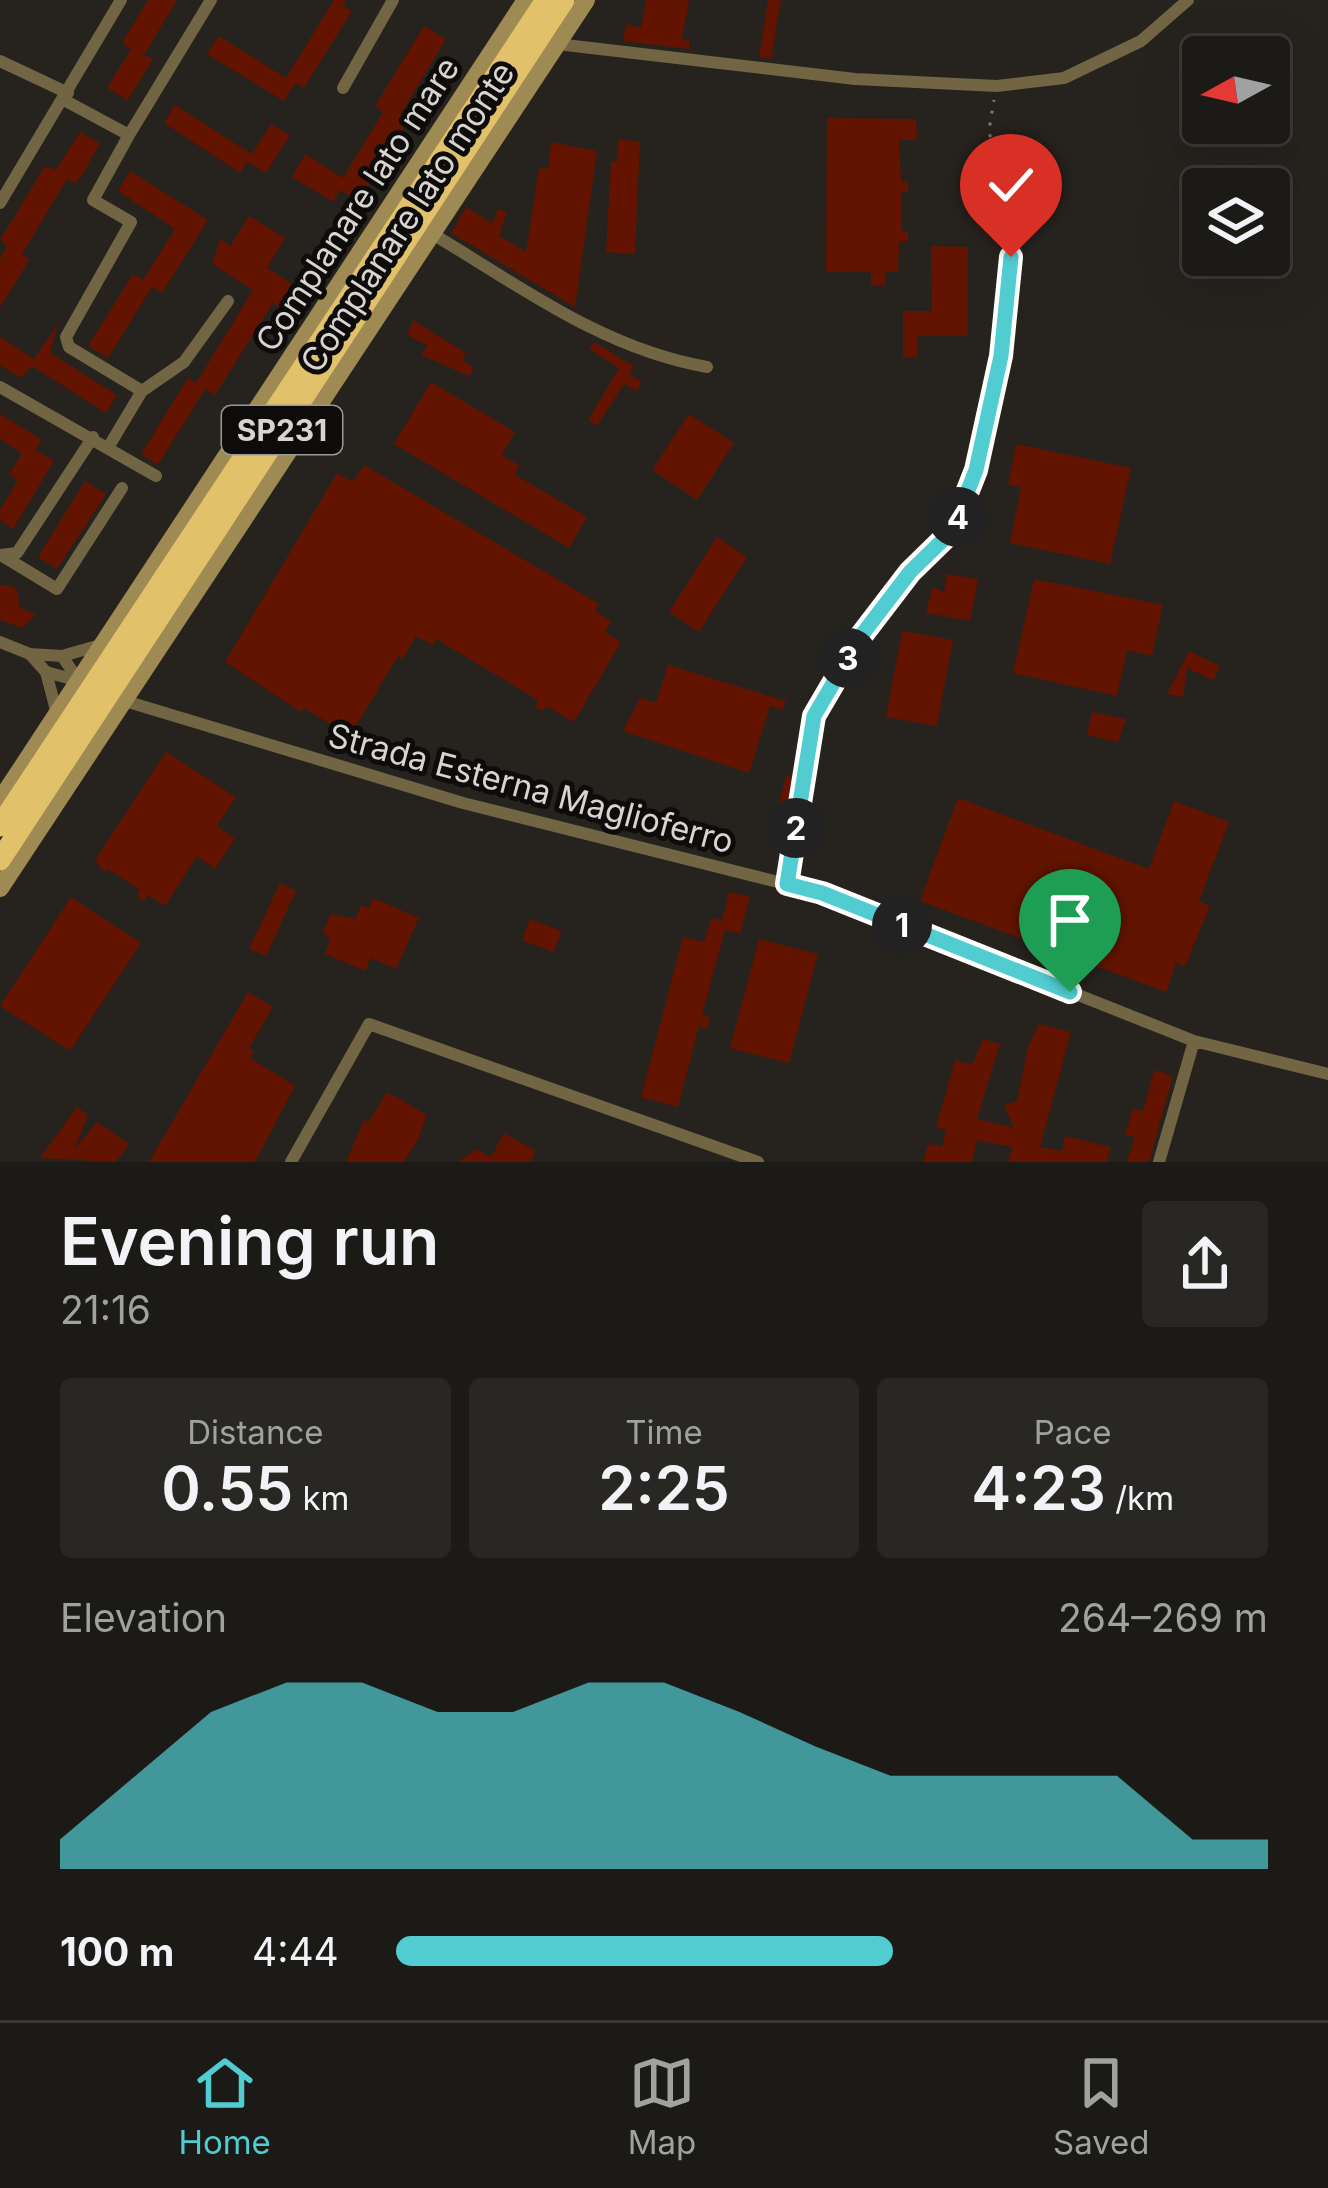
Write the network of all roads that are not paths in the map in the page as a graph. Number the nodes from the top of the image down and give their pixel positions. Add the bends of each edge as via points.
1 (121, 0) edge
2 (212, 0) edge
3 (393, 0) edge
4 (526, 0) edge
5 (546, 0) edge
6 (564, 0) edge
7 (586, 0) edge
8 (1188, 0) edge
9 (557, 44) junction
10 (0, 61) edge
11 (344, 88) dead end
12 (66, 96) junction
13 (129, 135) junction
14 (0, 203) edge
15 (431, 233) junction
16 (228, 301) dead end
17 (707, 367) dead end
18 (0, 387) edge
19 (142, 391) junction
20 (93, 437) junction
21 (109, 446) junction
22 (156, 476) dead end
23 (122, 488) dead end
24 (0, 555) edge
25 (0, 642) edge
26 (105, 644) junction
27 (30, 654) junction
28 (62, 656) junction
29 (46, 673) junction
30 (79, 681) junction
31 (125, 701) junction
32 (57, 714) junction
33 (0, 801) edge
34 (0, 826) edge
35 (0, 860) edge
36 (0, 887) edge
37 (1194, 1041) junction
38 (1328, 1074) edge
39 (291, 1162) edge
40 (758, 1162) edge
41 (1159, 1162) edge

1 - 12 street
2 - 13 street
3 - 11 street
4 - 26 street, Complanare lato mare
5 - 34 highway, SP231
6 - 35 highway, SP231
7 - 9 street, Complanare lato monte
8 - 9 street via 1141,40 1064,78 997,86 855,79
9 - 15 street, Complanare lato monte
10 - 12 street
12 - 13 street
12 - 14 street
13 - 19 street via 93,200 131,222 65,337
15 - 17 street via 612,341
15 - 31 street, Complanare lato monte
16 - 19 street via 184,362
18 - 20 street
19 - 21 street
20 - 21 street
20 - 24 street via 17,553
21 - 22 street
23 - 24 street via 57,589
25 - 27 street
26 - 28 street
26 - 30 street, Complanare lato mare
27 - 28 street
27 - 29 street
28 - 30 street
29 - 30 street
29 - 32 street
30 - 32 street, Complanare lato mare
31 - 36 street, Complanare lato monte
31 - 37 street, Strada Esterna Maglioferro via 463,803 822,893
32 - 33 street, Complanare lato mare
37 - 38 street, Strada Esterna Maglioferro
37 - 41 street
39 - 40 street via 369,1024

